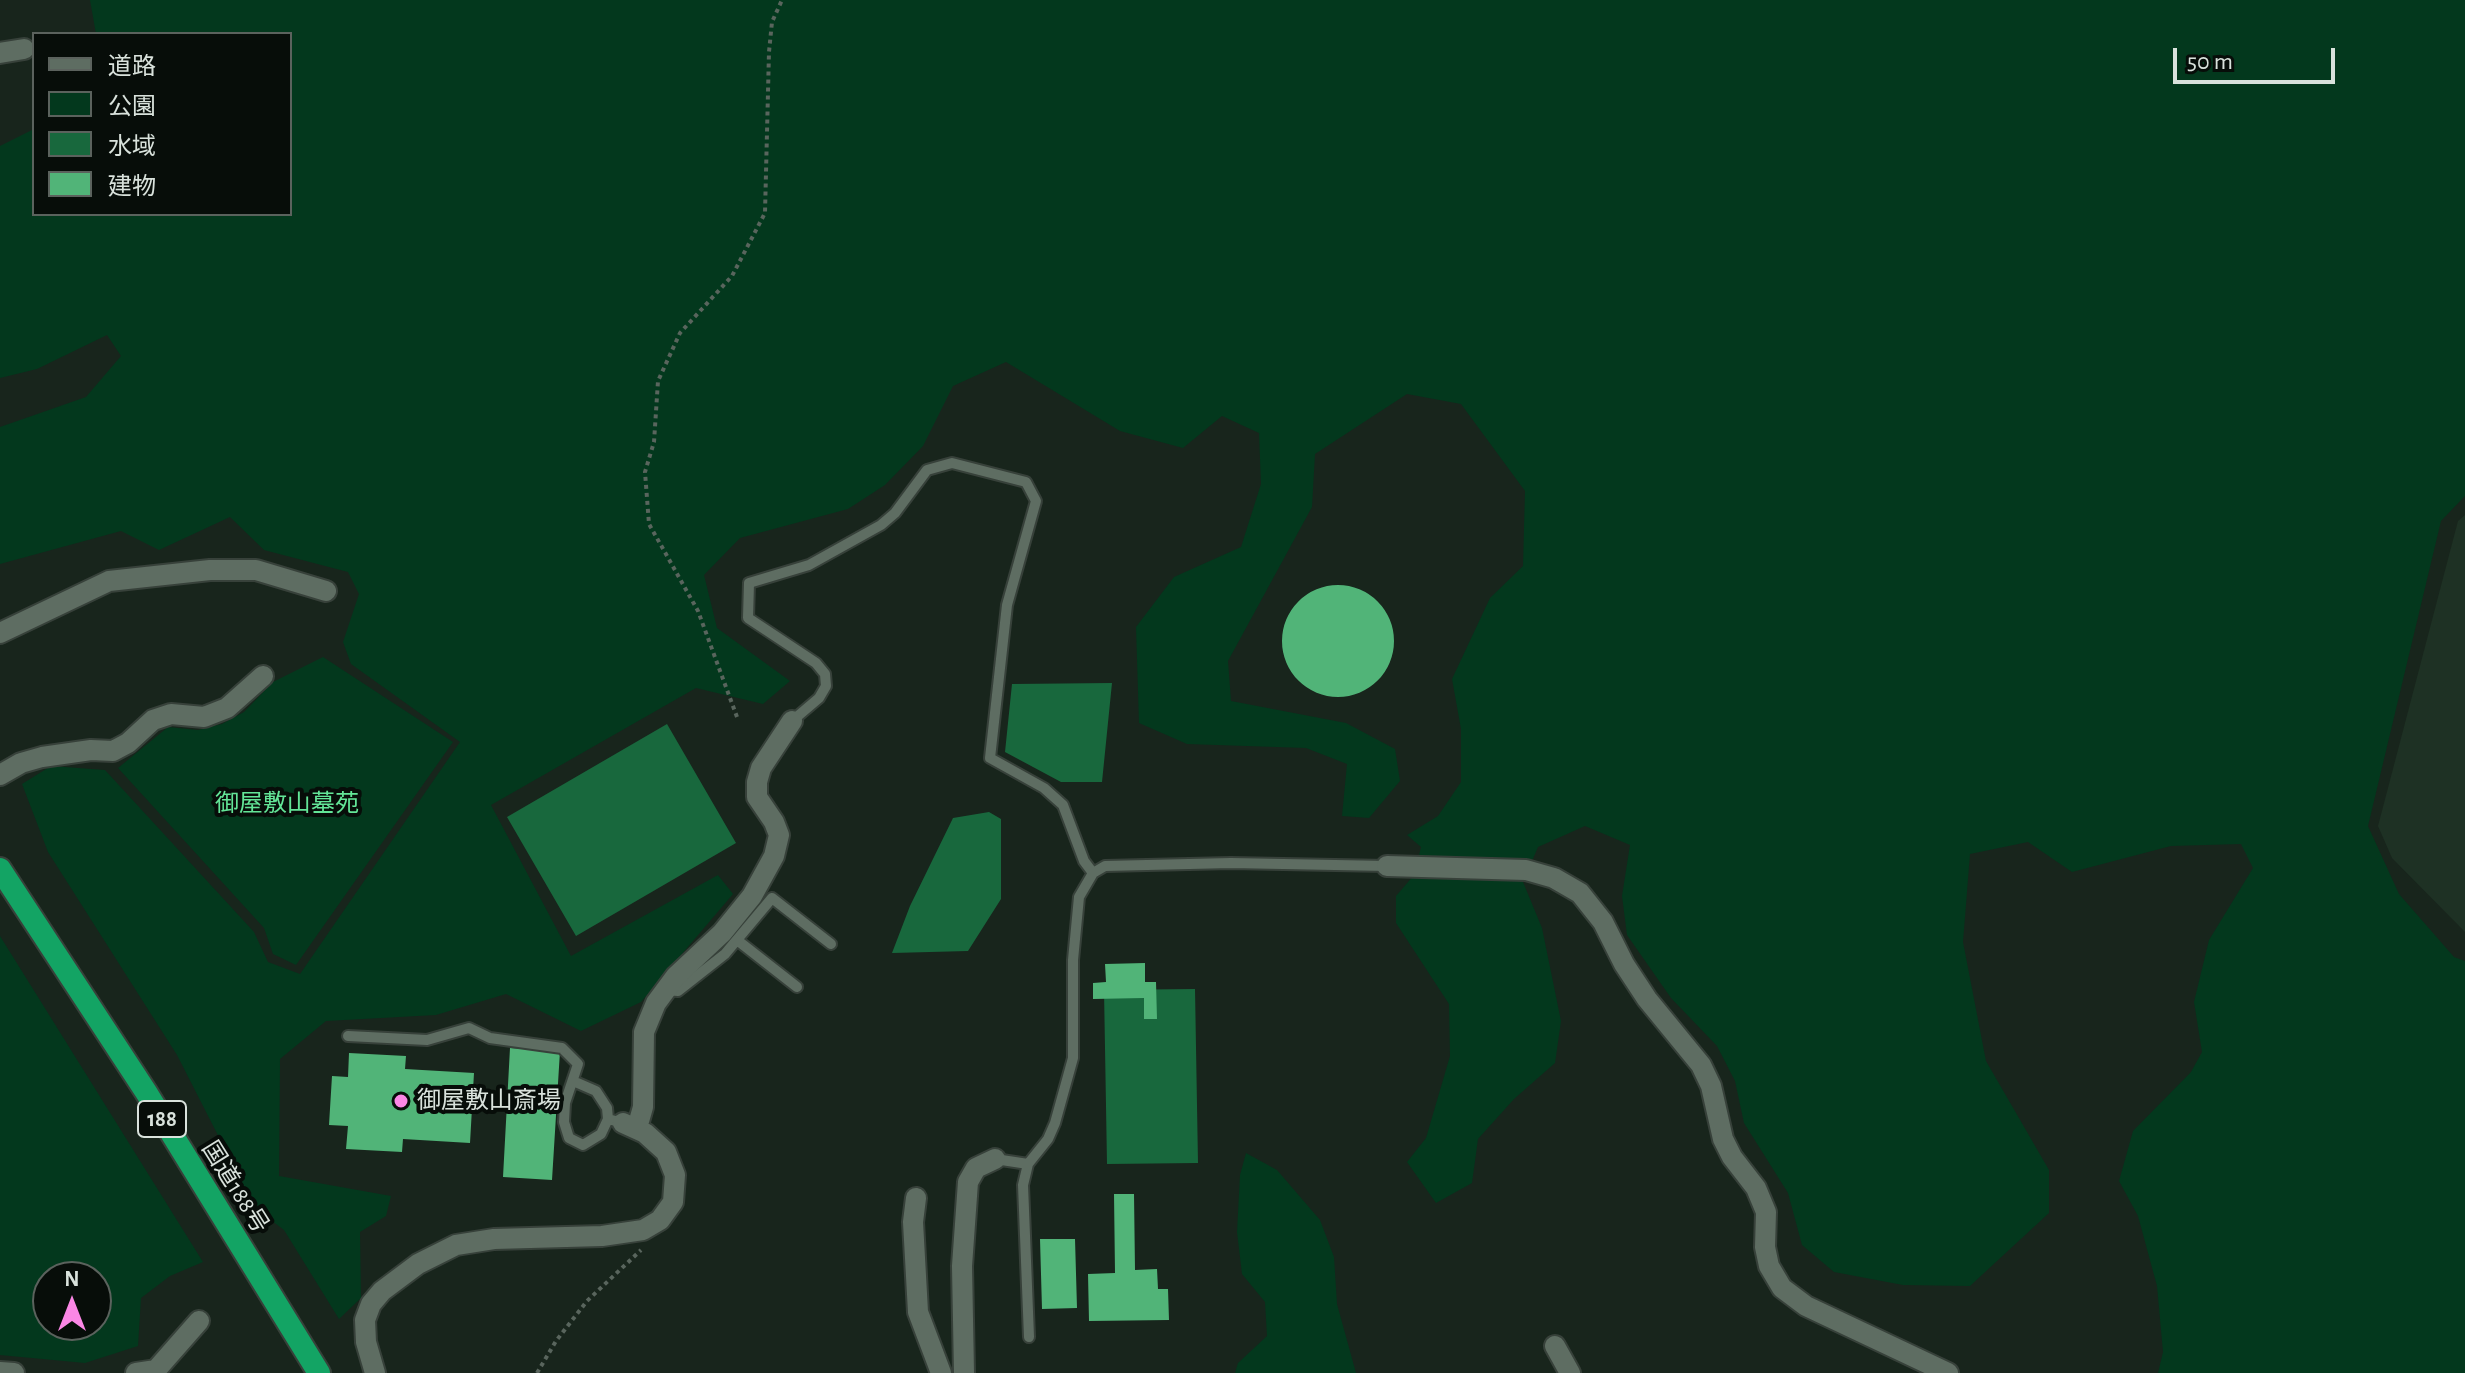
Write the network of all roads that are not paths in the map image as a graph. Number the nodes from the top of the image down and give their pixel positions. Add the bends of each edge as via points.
1 (24, 49) dead end
2 (0, 53) edge
3 (326, 591) dead end
4 (0, 633) edge
5 (263, 676) dead end
6 (792, 721) joint
7 (0, 775) edge
8 (1387, 866) joint
9 (1093, 873) junction
10 (2, 877) edge
11 (737, 940) junction
12 (831, 944) dead end
13 (797, 987) dead end
14 (666, 990) junction
15 (348, 1036) dead end
16 (573, 1081) junction
17 (623, 1123) junction
18 (995, 1159) joint
19 (1028, 1164) junction
20 (916, 1198) dead end
21 (199, 1321) dead end
22 (1029, 1337) dead end
23 (1555, 1346) dead end
24 (0, 1372) edge
25 (14, 1373) edge
26 (136, 1373) edge
27 (319, 1373) edge
28 (375, 1373) edge
29 (941, 1373) edge
30 (964, 1373) edge
31 (1570, 1373) edge
32 (1948, 1373) edge

1 - 2 street
3 - 4 street via 256,570 109,581
5 - 7 street via 227,708 204,717 171,714 153,720 113,751 42,757
6 - 9 lane via 819,698 825,674 748,618 749,583 809,565 881,525 927,470 952,463 1026,482 1036,501 1007,605 990,758 1044,788 1063,805
6 - 14 street via 757,782 757,797 779,835 774,856 732,921
8 - 9 lane via 1105,866
8 - 32 street via 1526,870 1580,893 1647,999 1701,1065 1723,1139 1766,1212 1765,1247 1782,1288 1806,1306
9 - 19 lane via 1079,897 1073,1058 1055,1123
10 - 27 highway, 国道188号 / 188 via 146,1092
11 - 12 lane via 772,898
11 - 13 lane
11 - 14 lane via 678,991
14 - 17 street via 644,1032 643,1107
15 - 16 lane via 427,1040 469,1028 490,1038 562,1048 578,1064
16 - 17 lane via 596,1091
16 - 17 lane via 565,1103 569,1138 583,1145
17 - 28 street via 666,1152 675,1175 673,1202 660,1220 643,1230 602,1236 456,1245 418,1264 371,1304 366,1342
18 - 19 lane
18 - 30 street via 976,1168 968,1182 962,1266
19 - 22 lane via 1023,1185
20 - 29 street via 918,1312
21 - 26 street via 156,1370
23 - 31 street
24 - 25 street

